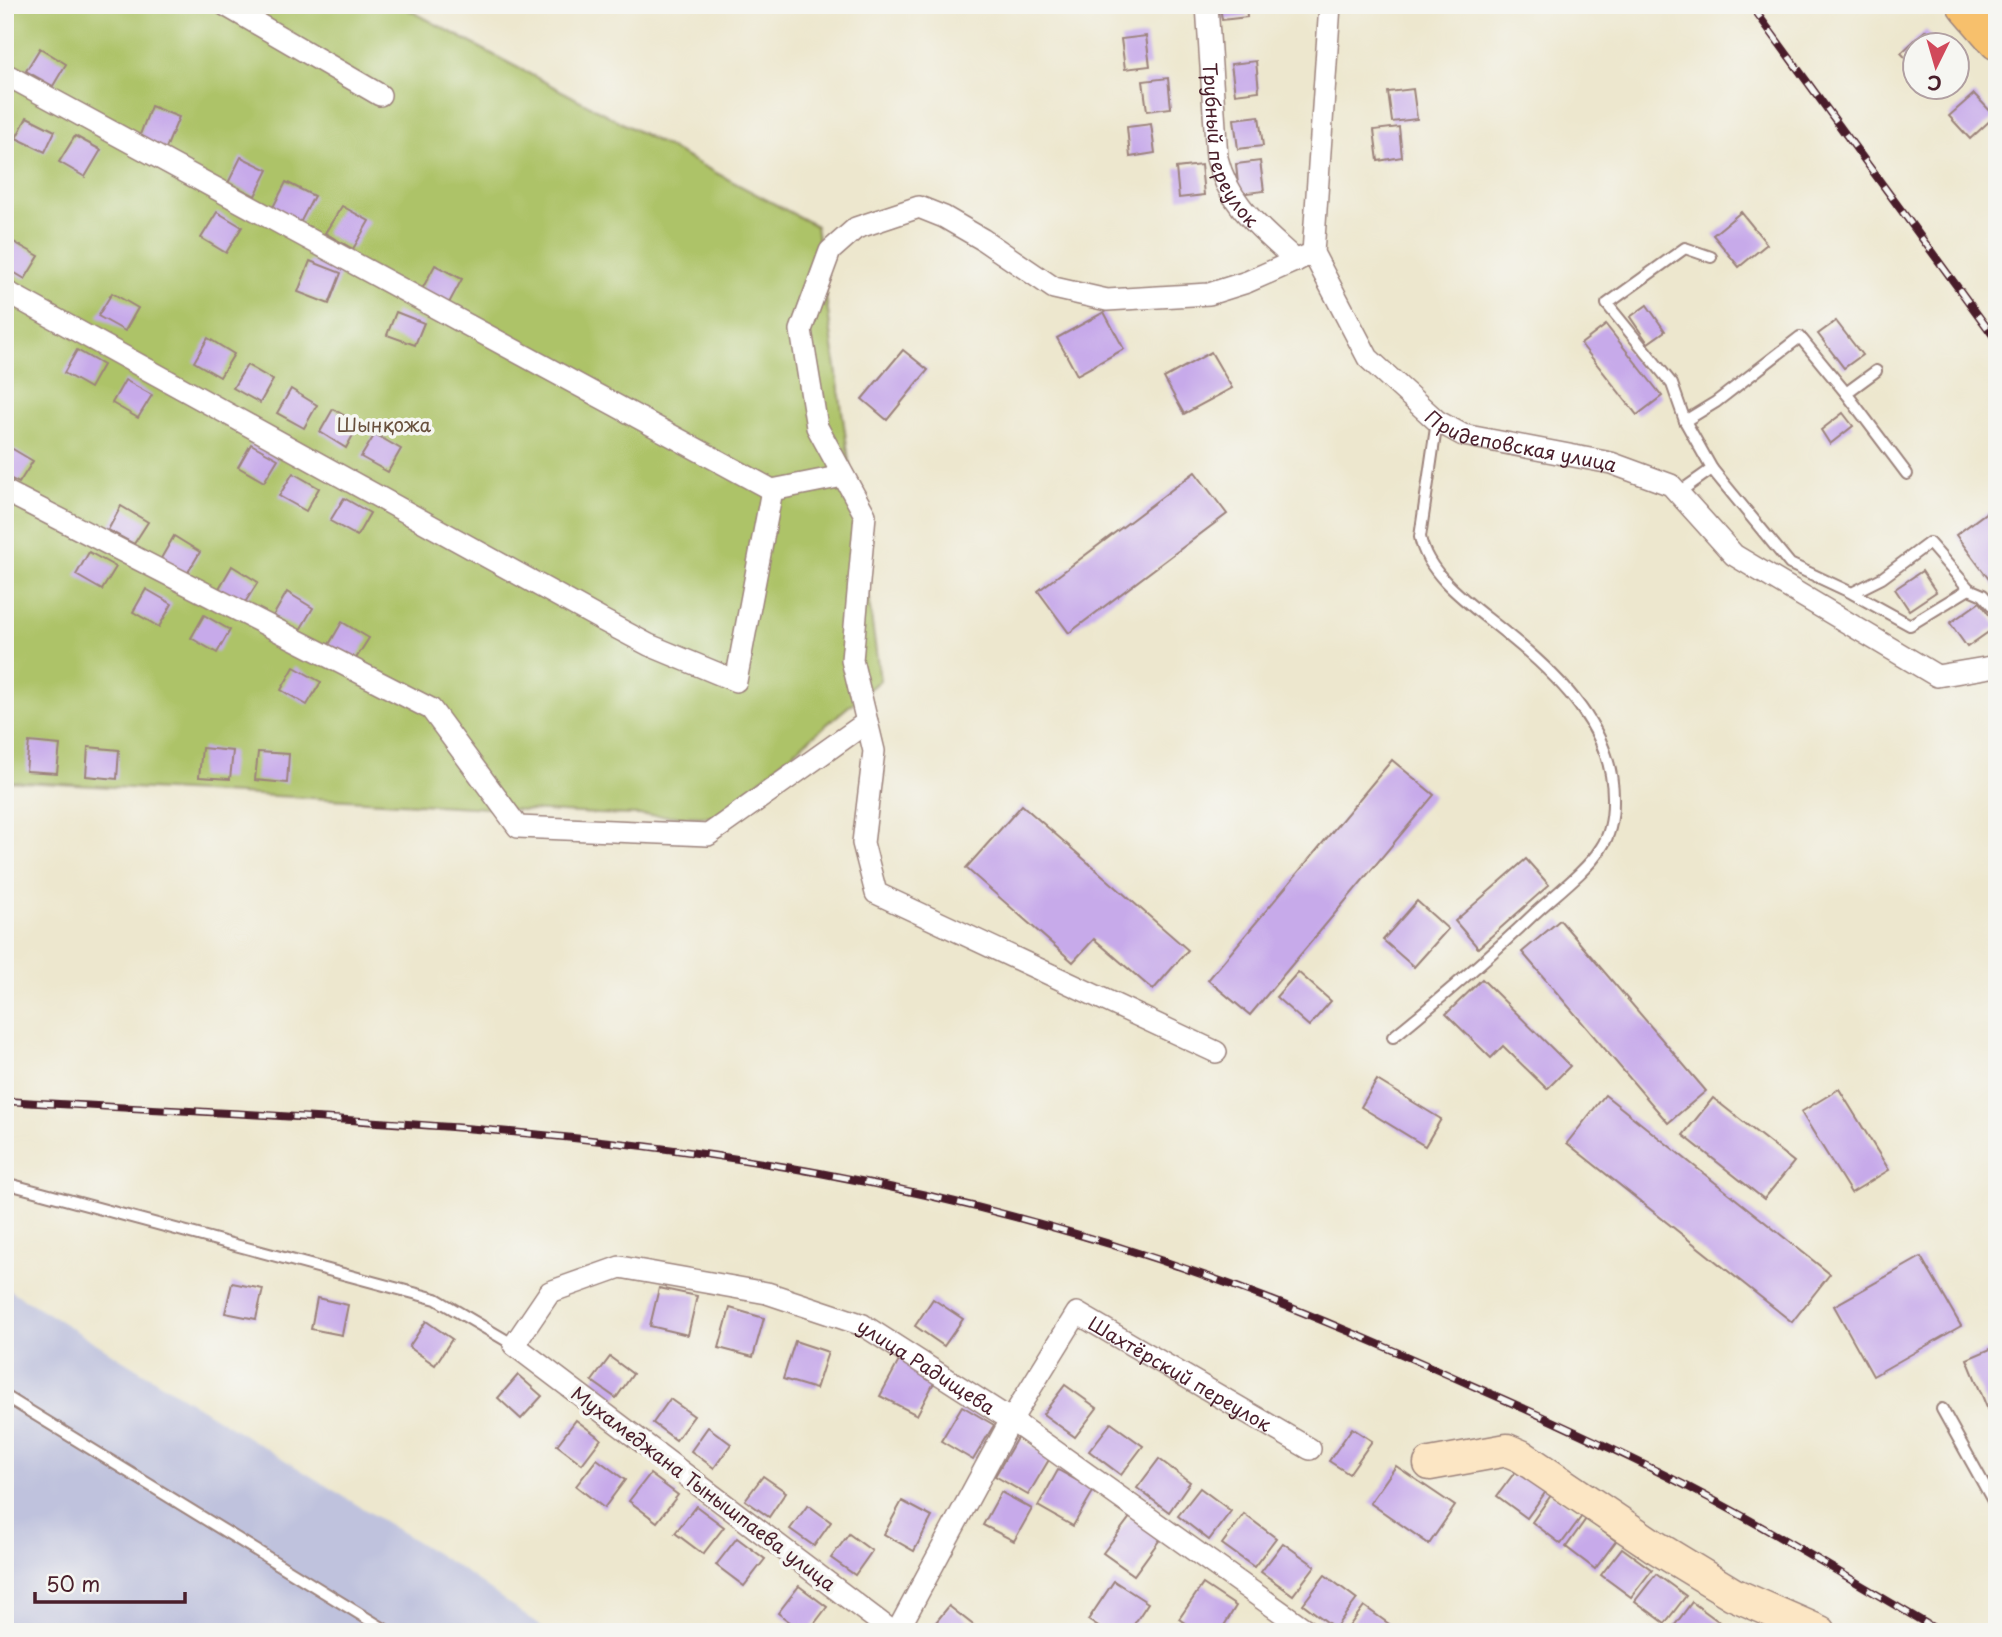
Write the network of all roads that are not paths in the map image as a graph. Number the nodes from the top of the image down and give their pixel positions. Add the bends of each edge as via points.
1 (225, 5) edge
2 (1207, 5) edge
3 (1330, 5) edge
4 (1970, 7) edge
5 (1997, 42) edge
6 (5, 74) edge
7 (380, 95) dead end
8 (1304, 257) junction
9 (1711, 257) dead end
10 (5, 291) edge
11 (1876, 371) dead end
12 (1846, 393) junction
13 (1437, 421) junction
14 (1685, 421) junction
15 (1712, 469) junction
16 (1907, 474) dead end
17 (843, 475) junction
18 (772, 490) junction
19 (5, 491) edge
20 (1678, 493) junction
21 (1969, 589) junction
22 (1852, 593) junction
23 (1997, 611) edge
24 (1997, 666) edge
25 (867, 722) junction
26 (1393, 1037) dead end
27 (1216, 1052) dead end
28 (5, 1183) edge
29 (514, 1345) junction
30 (5, 1396) edge
31 (1942, 1409) dead end
32 (1011, 1420) junction
33 (1310, 1449) dead end
34 (1430, 1464) dead end
35 (1997, 1508) edge
36 (389, 1632) edge
37 (895, 1632) edge
38 (1309, 1632) edge
39 (1819, 1632) edge

1 - 7 street
2 - 8 street, Трубный переулок via 1217,158 1223,183 1236,204
3 - 8 street
4 - 5 main road
6 - 18 street
8 - 13 street, Придеповская улица via 1368,358
8 - 17 street via 1209,294 1107,300 1054,288 982,239 919,207 856,228 830,251 801,330 817,427
9 - 14 lane via 1685,248 1607,304 1672,384
10 - 18 street via 602,620 736,681
11 - 12 lane
12 - 14 lane via 1800,337
12 - 16 lane
13 - 20 street, Придеповская улица via 1463,435 1611,463 1671,485
13 - 26 lane via 1420,537 1425,555 1476,608 1535,656 1591,719 1614,781 1613,819 1601,848 1575,875 1491,955
14 - 15 lane
15 - 20 lane
15 - 22 lane via 1790,564
17 - 18 street
17 - 25 street via 865,515 852,660
19 - 25 street via 431,709 518,827 708,835
20 - 24 street, Придеповская улица via 1734,555 1937,676
21 - 22 lane via 1910,625
21 - 22 lane via 1929,543 1882,578
21 - 23 lane via 1983,595
25 - 27 street via 874,751 863,843 876,893
28 - 29 lane via 436,1299
29 - 32 street, улица Радищева via 550,1292 620,1267 767,1293 863,1325
29 - 37 street, Мухамеджана Тынышпаева улица
30 - 36 lane
31 - 35 lane
32 - 33 street, Шахтёрский переулок via 1077,1313
32 - 37 street, Шахтёрский переулок
32 - 38 street, улица Радищева
34 - 39 street via 1507,1450 1521,1455 1733,1594

